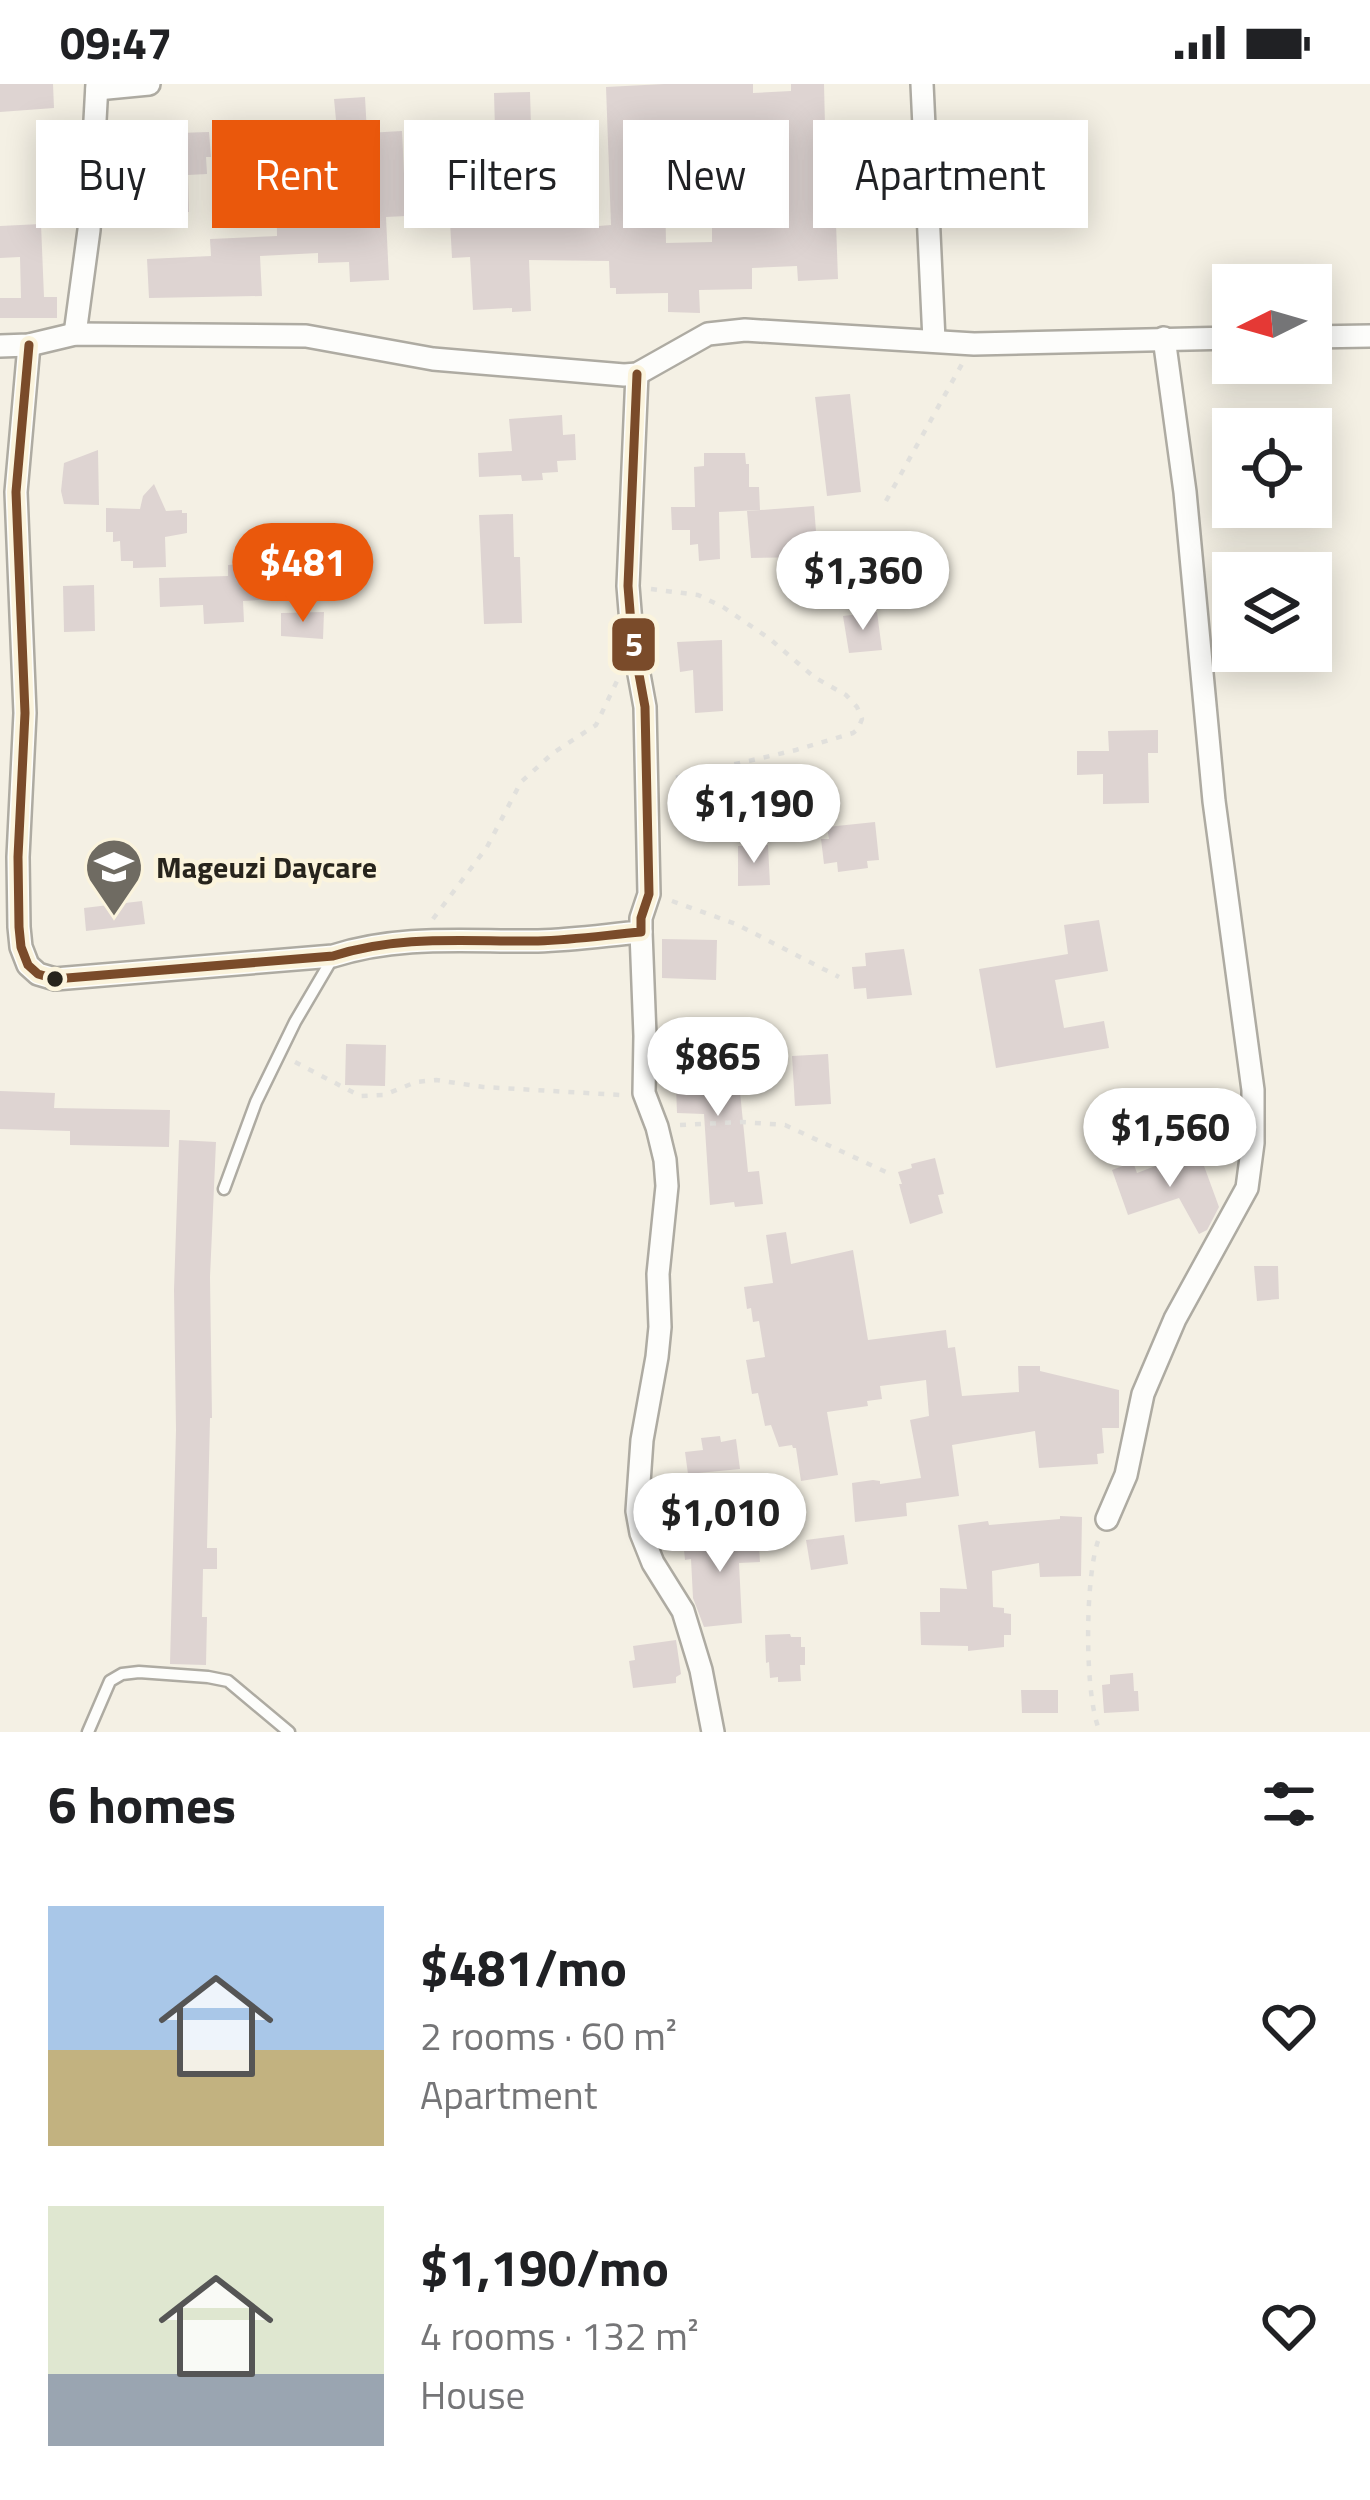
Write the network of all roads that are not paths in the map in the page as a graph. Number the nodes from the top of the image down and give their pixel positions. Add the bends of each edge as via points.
1 (149, 84) edge
2 (922, 84) edge
3 (97, 87) edge
4 (75, 334) junction
5 (1370, 336) edge
6 (1332, 337) edge
7 (1164, 338) junction
8 (1212, 338) edge
9 (934, 340) junction
10 (29, 345) junction
11 (0, 346) edge
12 (637, 374) junction
13 (641, 932) junction
14 (333, 956) junction
15 (24, 957) junction
16 (0, 958) edge
17 (224, 1190) dead end
18 (1106, 1519) road end
19 (88, 1732) edge
20 (289, 1732) edge
21 (713, 1732) edge

1 - 3 street
2 - 9 street
3 - 4 street
4 - 10 street
4 - 12 street via 306,336 433,358
5 - 6 street
7 - 8 street
7 - 9 street
7 - 18 street via 1253,1143 1247,1188 1143,1394 1126,1474
9 - 12 street via 723,331
10 - 11 street
10 - 15 street via 16,492
12 - 13 street via 628,586 645,707 649,894
13 - 14 street via 407,940
13 - 21 street via 644,1093 667,1186 637,1511 653,1563 683,1611
14 - 15 street via 72,980 38,974
14 - 17 lane via 256,1102
15 - 16 street
19 - 20 lane via 110,1681 139,1672 228,1681

